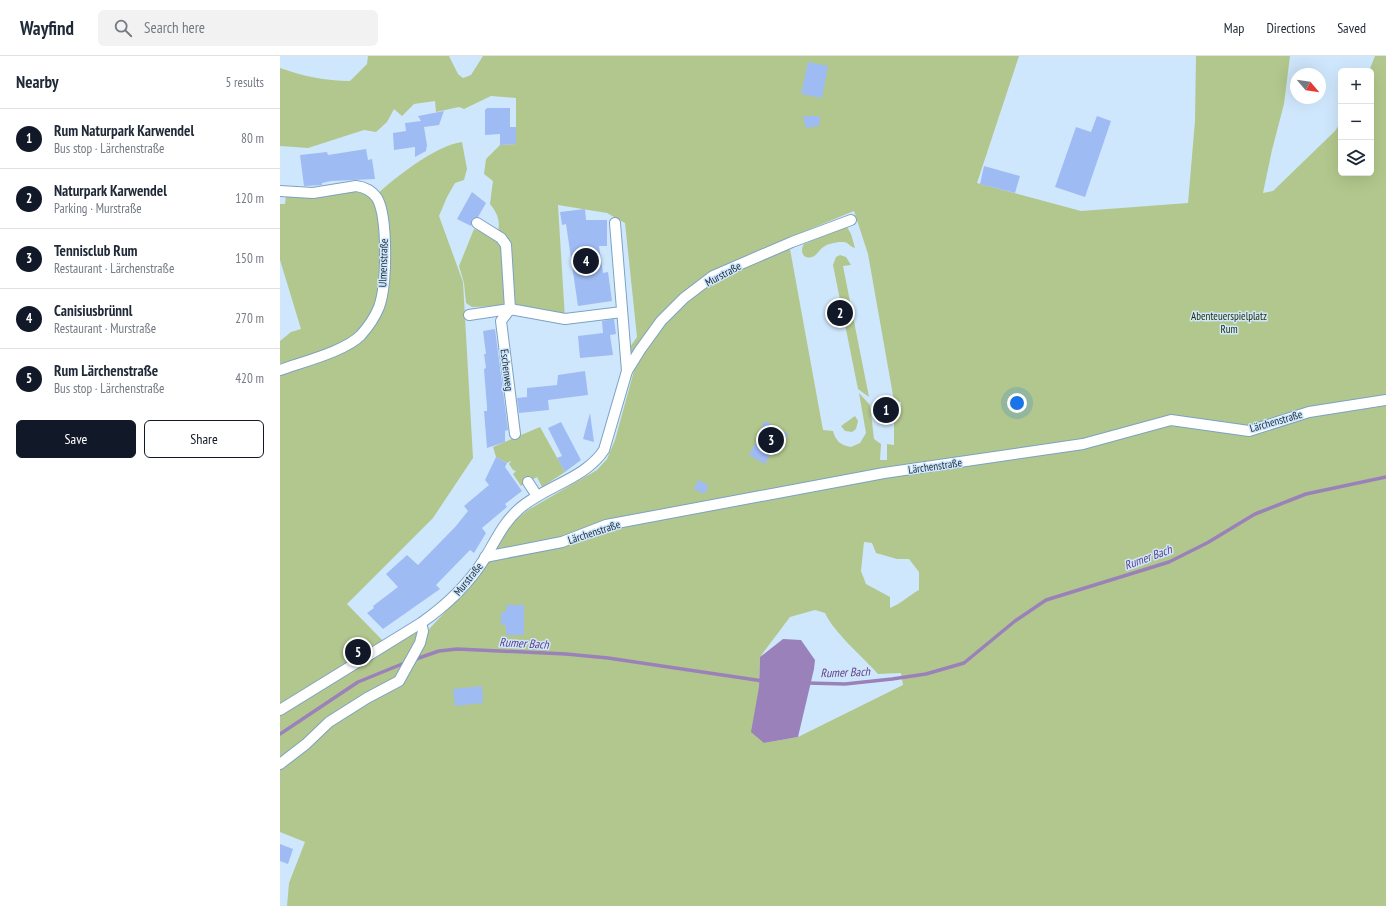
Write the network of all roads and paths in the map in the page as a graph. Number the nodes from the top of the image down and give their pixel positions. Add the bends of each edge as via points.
1 (280, 191) edge
2 (851, 220) dead end
3 (477, 223) dead end
4 (614, 223) dead end
5 (510, 309) junction
6 (622, 312) junction
7 (469, 315) dead end
8 (280, 370) edge
9 (627, 371) junction
10 (1386, 400) edge
11 (515, 434) dead end
12 (528, 482) dead end
13 (537, 496) junction
14 (485, 557) junction
15 (422, 623) junction
16 (280, 710) edge
17 (280, 764) edge

1 - 8 street, Ulmenstraße via 313,193 356,186 365,188 374,195 380,206 384,238 381,300 376,316 368,327 345,346
2 - 9 street, Murstraße via 713,276 684,298 661,321
3 - 5 street, Eschenweg via 506,244
4 - 6 street, Murstraße
5 - 6 street via 564,319
5 - 7 street
5 - 11 street, Eschenweg via 501,322
6 - 9 street, Murstraße
9 - 13 street, Murstraße via 604,450 598,460
10 - 14 street, Lärchenstraße via 1309,412 1249,431 1171,420 1083,444 884,473 606,525 562,542
12 - 13 street
13 - 14 street, Murstraße via 506,521
14 - 15 street, Murstraße via 457,594
15 - 16 street
15 - 17 street via 423,636 396,684 367,698 329,722

